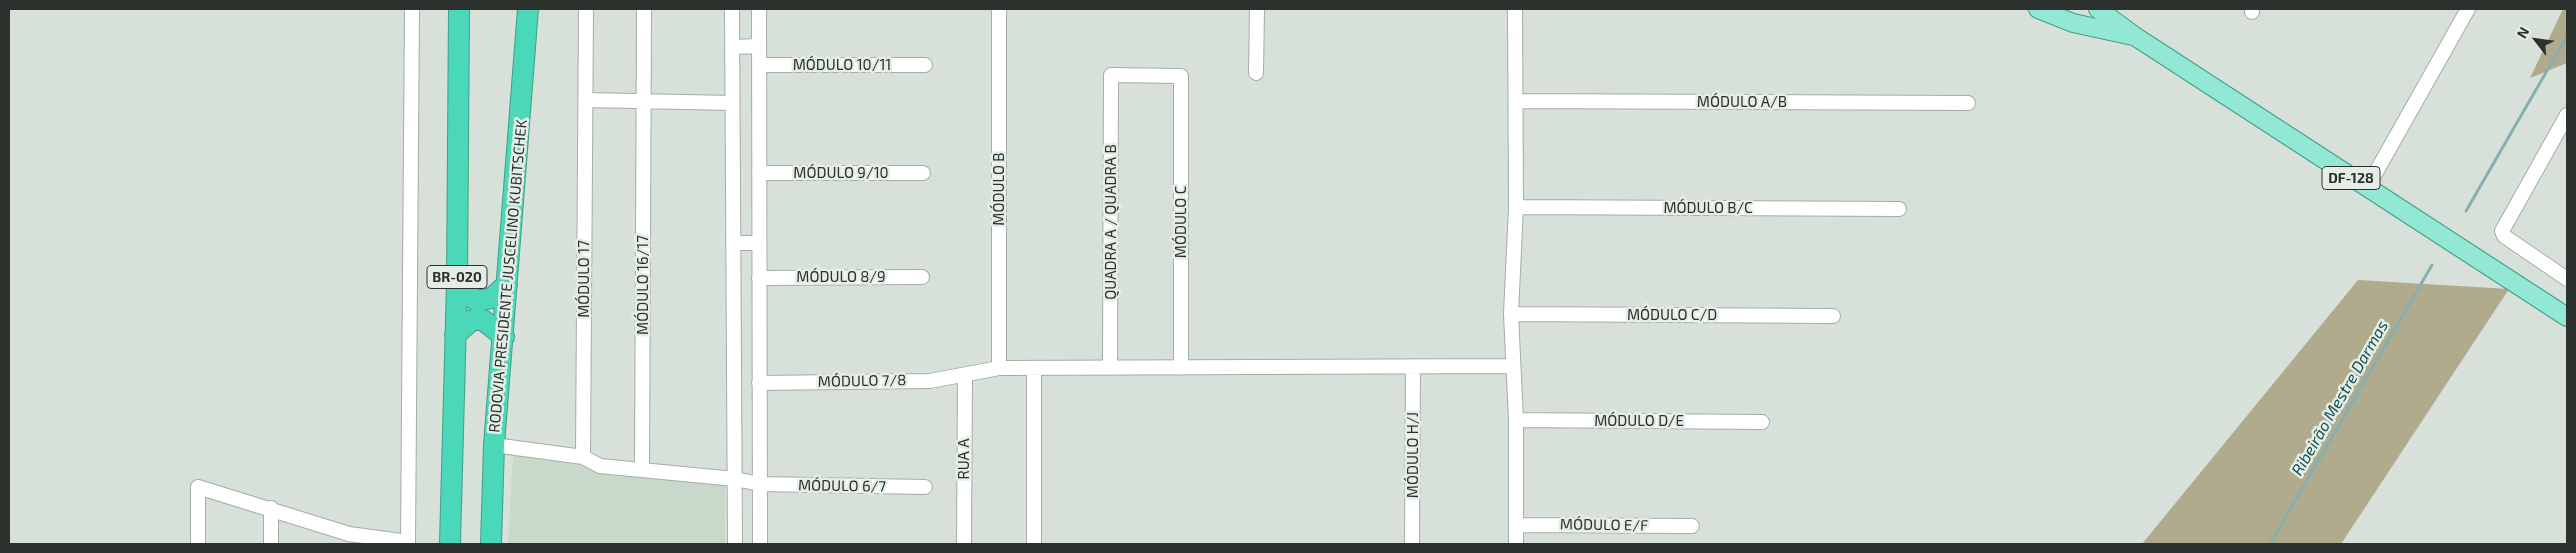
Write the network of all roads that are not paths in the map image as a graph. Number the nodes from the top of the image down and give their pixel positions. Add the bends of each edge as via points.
1 (412, 9) edge
2 (459, 9) edge
3 (528, 9) edge
4 (586, 9) edge
5 (644, 9) edge
6 (732, 9) edge
7 (759, 9) edge
8 (999, 9) edge
9 (1256, 9) edge
10 (1515, 9) edge
11 (2038, 9) edge
12 (2098, 9) edge
13 (2468, 9) edge
14 (2136, 37) junction
15 (759, 46) junction
16 (732, 47) junction
17 (759, 65) junction
18 (925, 65) dead end
19 (1256, 73) dead end
20 (1111, 76) joint
21 (586, 100) junction
22 (643, 101) junction
23 (1516, 101) junction
24 (732, 102) junction
25 (1968, 103) dead end
26 (2567, 115) edge
27 (759, 173) junction
28 (923, 173) dead end
29 (2367, 188) junction
30 (1516, 207) junction
31 (1899, 209) dead end
32 (733, 243) junction
33 (759, 243) junction
34 (922, 277) dead end
35 (759, 278) junction
36 (2567, 280) edge
37 (457, 282) junction
38 (507, 284) junction
39 (1511, 314) junction
40 (1833, 316) dead end
41 (2567, 317) edge
42 (455, 336) junction
43 (504, 336) junction
44 (1513, 366) junction
45 (1413, 367) junction
46 (999, 368) junction
47 (1034, 368) junction
48 (1110, 368) junction
49 (1181, 368) junction
50 (965, 375) junction
51 (759, 383) junction
52 (1516, 420) junction
53 (1762, 422) dead end
54 (494, 445) junction
55 (583, 457) junction
56 (642, 469) junction
57 (735, 479) junction
58 (760, 484) junction
59 (925, 487) dead end
60 (271, 508) junction
61 (1516, 525) junction
62 (1692, 526) dead end
63 (349, 539) edge
64 (408, 543) edge
65 (198, 544) edge
66 (271, 544) edge
67 (450, 544) edge
68 (491, 544) edge
69 (735, 544) edge
70 (760, 544) edge
71 (964, 544) edge
72 (1034, 544) edge
73 (1412, 544) edge
74 (1516, 544) edge

1 - 64 street
2 - 37 highway, BR-020
3 - 38 highway, RODOVIA PRESIDENTE JUSCELINO KUBITSCHEK / BR-020
4 - 21 street, MÓDULO 17
5 - 22 street, MÓDULO 16/17
6 - 16 street
7 - 15 street
8 - 46 street, MÓDULO B
9 - 19 street
10 - 23 street
11 - 14 main road, DF-128 / DF-128 via 2073,23
12 - 14 main road, DF-128 / DF-128
13 - 29 street
14 - 29 main road, DF-128 / DF-128
15 - 16 street
15 - 17 street
16 - 24 street
17 - 18 street, MÓDULO 10/11
17 - 27 street
20 - 48 street, QUADRA A / QUADRA B
20 - 49 street, MÓDULO C via 1181,76
21 - 22 street
21 - 55 street, MÓDULO 17
22 - 24 street
22 - 56 street, MÓDULO 16/17
23 - 25 street, MÓDULO A/B
23 - 30 street
24 - 32 street
26 - 36 street via 2502,231 2504,236
27 - 28 street, MÓDULO 9/10
27 - 33 street
29 - 41 main road, DF-128 / DF-128
30 - 31 street, MÓDULO B/C
30 - 39 street
32 - 33 street
32 - 57 street
33 - 35 street
34 - 35 street, MÓDULO 8/9
35 - 51 street
37 - 38 highway via 463,292 477,301 492,298
37 - 42 highway, BR-020
38 - 43 highway, RODOVIA PRESIDENTE JUSCELINO KUBITSCHEK / BR-020
39 - 40 street, MÓDULO C/D
39 - 44 street
42 - 43 highway via 465,324 478,320 487,322
42 - 67 highway, BR-020
43 - 54 highway, RODOVIA PRESIDENTE JUSCELINO KUBITSCHEK / BR-020
44 - 45 street, MÓDULO 7/8
44 - 52 street
45 - 49 street, MÓDULO 7/8
45 - 73 street, MÓDULO H/J
46 - 47 street, MÓDULO 7/8
46 - 50 street, MÓDULO 7/8
47 - 48 street, MÓDULO 7/8
47 - 72 street
48 - 49 street, MÓDULO 7/8
50 - 51 street, MÓDULO 7/8 via 930,380
50 - 71 street, RUA A
51 - 58 street
52 - 53 street, MÓDULO D/E
52 - 61 street
54 - 55 street, MÓDULO 6/7
54 - 68 highway, RODOVIA PRESIDENTE JUSCELINO KUBITSCHEK / BR-020
55 - 56 street, MÓDULO 6/7 via 600,466
56 - 57 street, MÓDULO 6/7
57 - 58 street, MÓDULO 6/7
57 - 69 street
58 - 59 street, MÓDULO 6/7
58 - 70 street
60 - 63 street
60 - 65 street via 198,487
60 - 66 street
61 - 62 street, MÓDULO E/F
61 - 74 street
63 - 64 street

